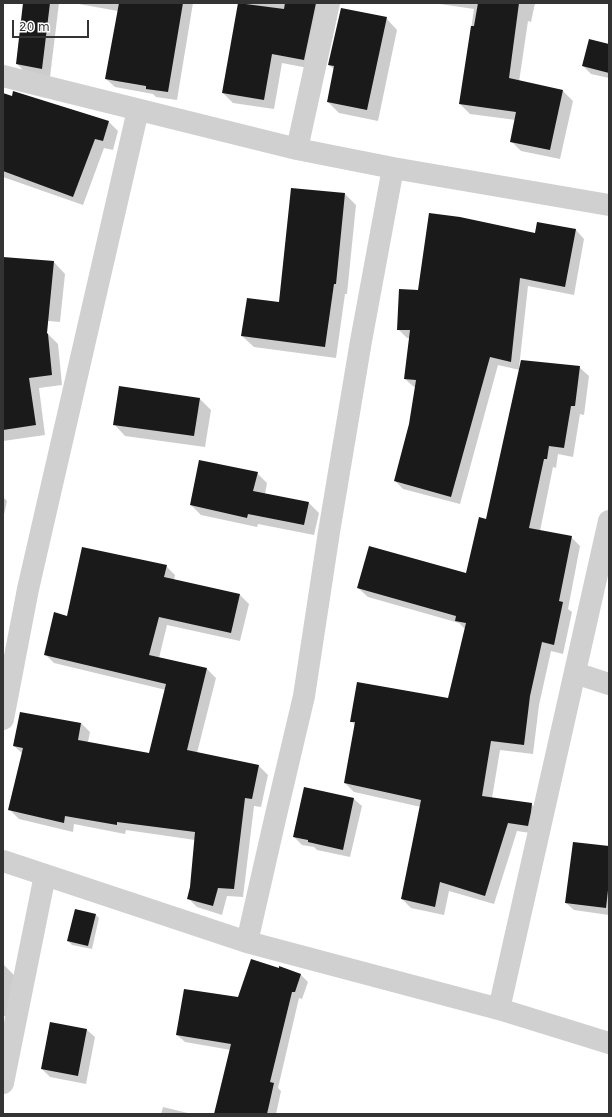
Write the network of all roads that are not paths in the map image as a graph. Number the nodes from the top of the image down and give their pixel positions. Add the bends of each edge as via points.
1 (329, 3) edge
2 (3, 76) edge
3 (138, 110) junction
4 (298, 149) junction
5 (393, 168) junction
6 (609, 205) edge
7 (609, 521) edge
8 (575, 673) junction
9 (609, 684) edge
10 (3, 719) edge
11 (3, 861) edge
12 (45, 875) junction
13 (247, 942) junction
14 (499, 1009) junction
15 (609, 1043) edge
16 (3, 1083) edge

1 - 4 street
2 - 3 street
3 - 4 street
3 - 10 street via 28,589
4 - 5 street
5 - 6 street
5 - 13 street via 361,341 304,696
7 - 8 street
8 - 9 street
8 - 14 street
11 - 12 street
12 - 13 street
12 - 16 street
13 - 14 street
14 - 15 street

